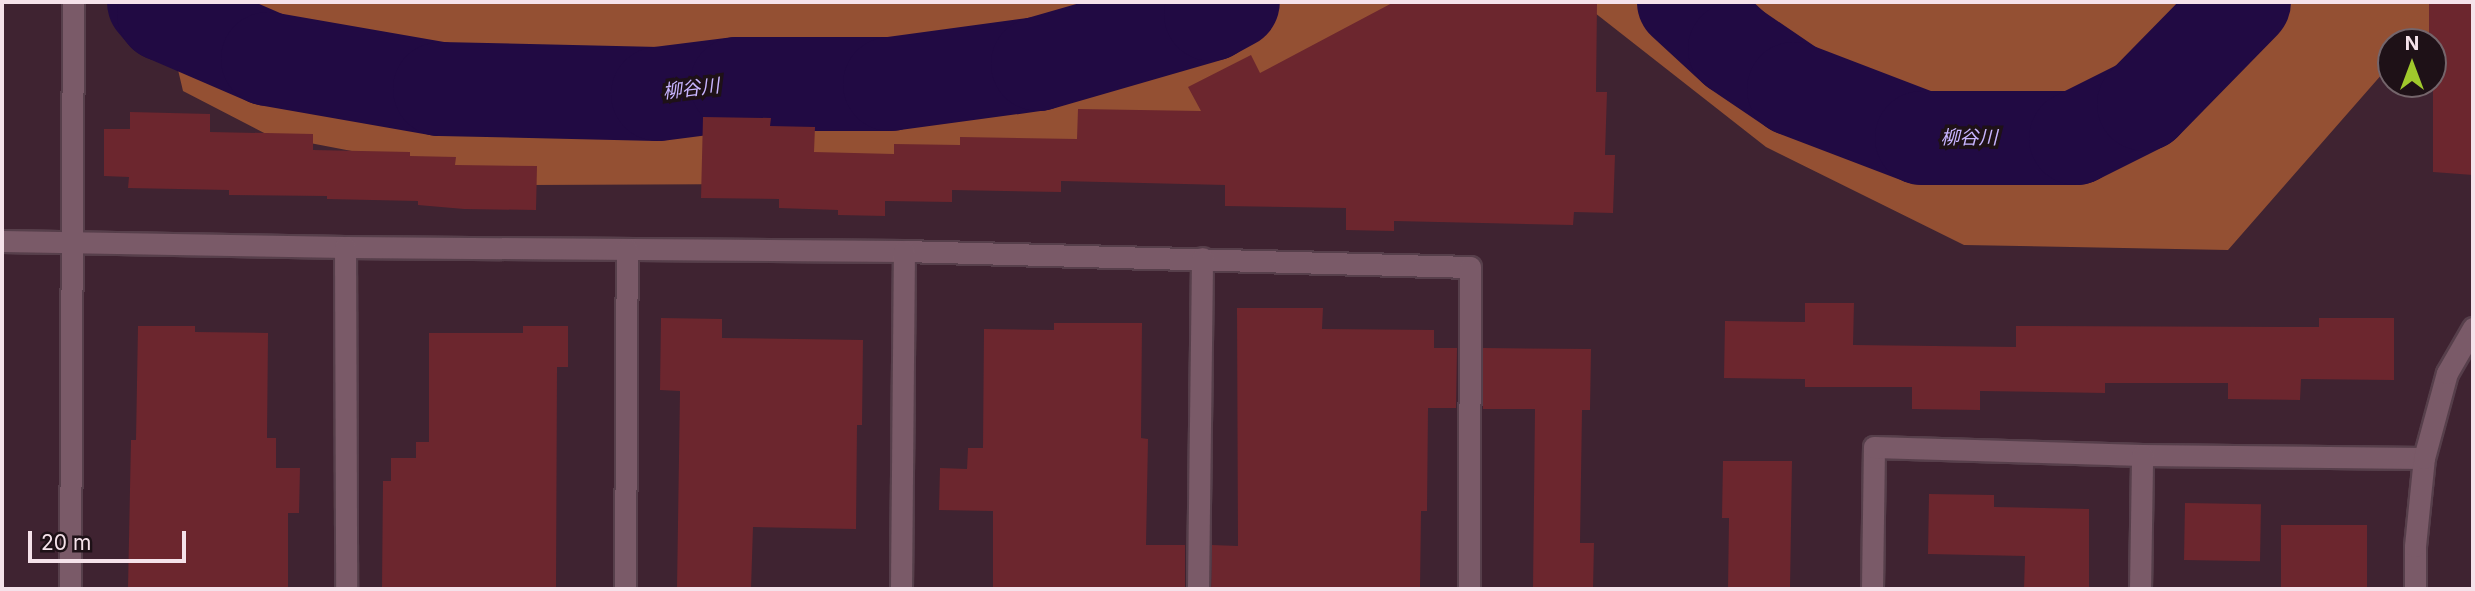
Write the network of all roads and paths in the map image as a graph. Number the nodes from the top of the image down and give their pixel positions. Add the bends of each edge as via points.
1 (73, 2) edge
2 (74, 240) junction
3 (2, 241) edge
4 (345, 247) junction
5 (627, 249) junction
6 (904, 251) junction
7 (1202, 258) junction
8 (2473, 328) edge
9 (2142, 455) junction
10 (2424, 458) junction
11 (70, 589) edge
12 (346, 589) edge
13 (625, 589) edge
14 (901, 589) edge
15 (1198, 589) edge
16 (1469, 589) edge
17 (1872, 589) edge
18 (2140, 589) edge
19 (2415, 589) edge

1 - 2 street
2 - 3 street
2 - 4 street
2 - 11 street
4 - 5 street
4 - 12 street
5 - 6 street
5 - 13 street
6 - 7 street
6 - 14 street
7 - 15 street
7 - 16 street via 1470,267
8 - 10 street via 2447,373
9 - 10 street
9 - 17 street via 1874,447
9 - 18 street
10 - 19 street

